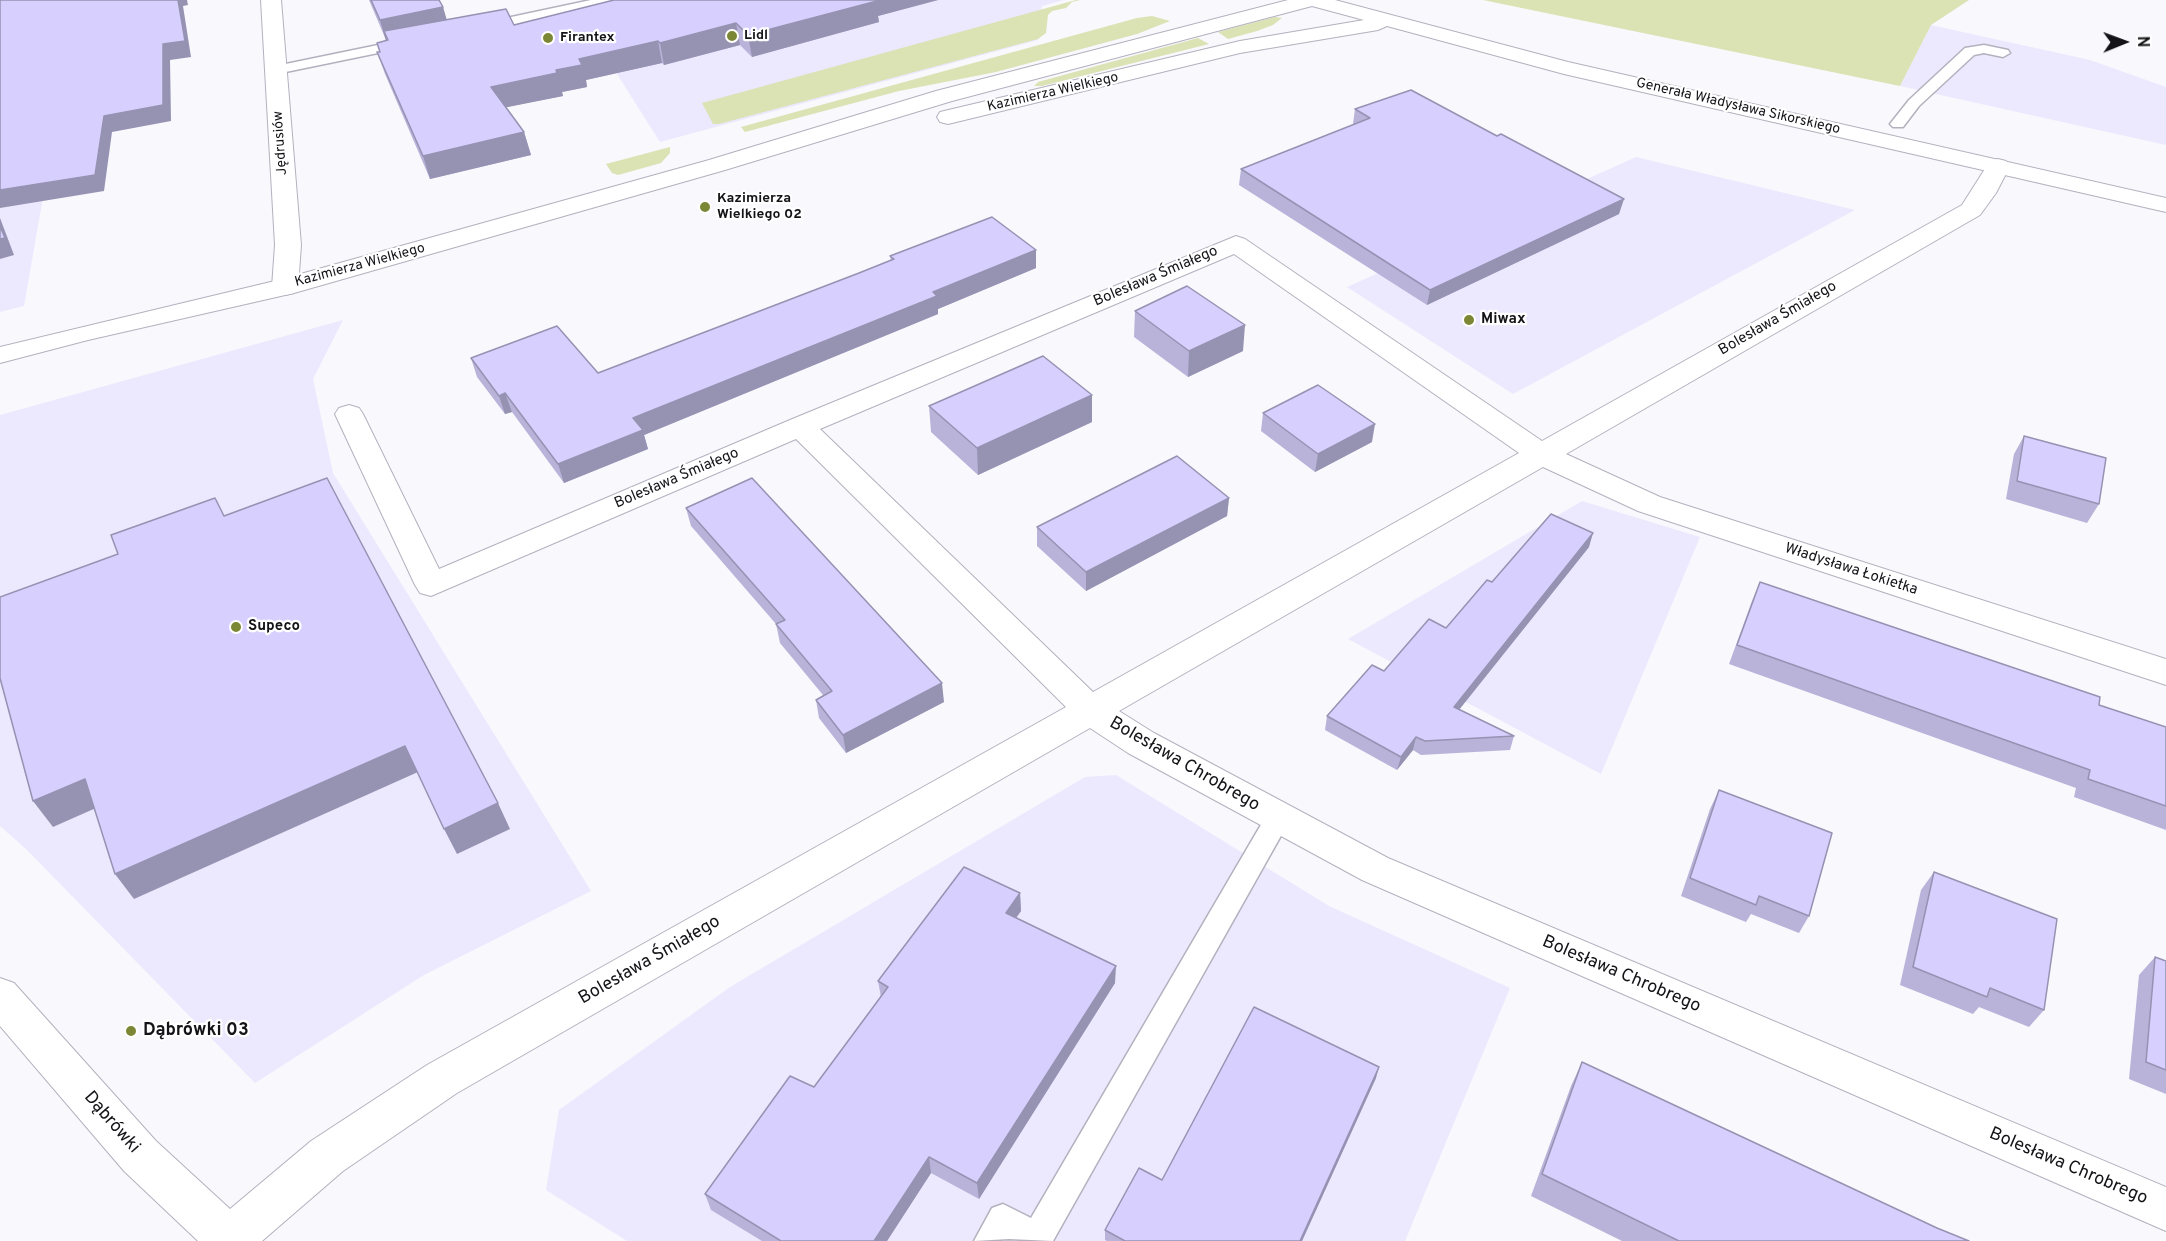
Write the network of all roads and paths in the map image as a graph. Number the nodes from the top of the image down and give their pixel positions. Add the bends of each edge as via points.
1 (271, 0) edge
2 (611, 0) edge
3 (1375, 0) edge
4 (1321, 1) edge
5 (1207, 8) dead end
6 (1389, 22) junction
7 (466, 30) edge
8 (419, 40) edge
9 (1147, 42) junction
10 (1240, 47) junction
11 (2003, 53) dead end
12 (276, 70) junction
13 (1898, 123) junction
14 (717, 165) junction
15 (1998, 166) junction
16 (2166, 183) edge
17 (2166, 206) edge
18 (285, 287) junction
19 (0, 355) edge
20 (349, 414) dead end
21 (800, 426) junction
22 (1541, 454) junction
23 (2166, 672) edge
24 (1091, 711) junction
25 (1278, 818) junction
26 (0, 996) edge
27 (2166, 1209) edge
28 (229, 1240) edge
29 (990, 1241) edge

1 - 12 street, Jędrusiów
2 - 7 lane
3 - 13 street, Generała Władysława Sikorskiego via 1581,52
4 - 6 street, Generała Władysława Sikorskiego
4 - 9 street, Kazimierza Wielkiego
4 - 10 street via 1322,16
5 - 9 street, Kazimierza Wielkiego via 1203,16
6 - 10 street, Kazimierza Wielkiego
6 - 15 street, Generała Władysława Sikorskiego via 1575,70
8 - 12 lane
9 - 14 street, Kazimierza Wielkiego via 944,96
10 - 14 street, Kazimierza Wielkiego via 987,109
11 - 13 lane via 1970,51
12 - 18 street, Jędrusiów via 288,245
13 - 16 street, Generała Władysława Sikorskiego
14 - 18 street, Kazimierza Wielkiego
15 - 17 street, Generała Władysława Sikorskiego
15 - 22 street, Bolesława Śmiałego via 1971,210
18 - 19 street, Kazimierza Wielkiego
20 - 21 street, Bolesława Śmiałego via 431,585
21 - 22 street, Bolesława Śmiałego via 1236,244
21 - 24 street
22 - 23 street, Władysława Łokietka via 1649,504
22 - 24 street, Bolesława Śmiałego
24 - 25 street, Bolesława Chrobrego
24 - 28 street, Bolesława Śmiałego via 442,1079 327,1156
25 - 27 street, Bolesława Chrobrego via 1375,870
25 - 29 lane via 1037,1239 1003,1219
26 - 28 street, Dąbrówki via 140,1156

